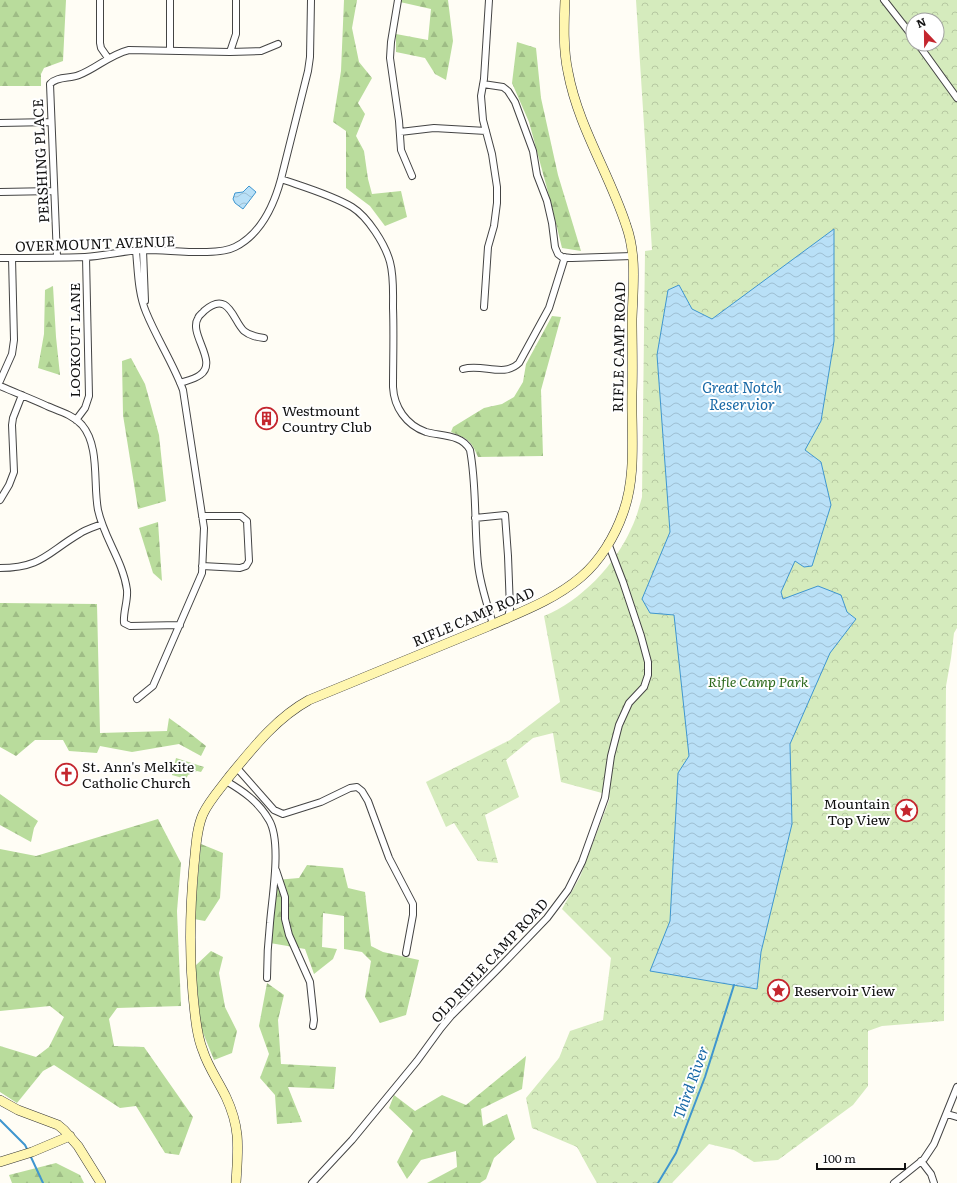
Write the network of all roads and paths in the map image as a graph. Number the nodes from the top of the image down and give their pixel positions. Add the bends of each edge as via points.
1 (100, 0) edge
2 (170, 0) edge
3 (236, 0) edge
4 (311, 0) edge
5 (398, 0) edge
6 (489, 0) edge
7 (565, 0) edge
8 (884, 0) edge
9 (905, 27) edge
10 (278, 44) dead end
11 (170, 51) junction
12 (230, 52) junction
13 (924, 52) edge
14 (108, 58) junction
15 (483, 84) junction
16 (957, 98) edge
17 (51, 122) junction
18 (0, 123) edge
19 (486, 131) junction
20 (400, 132) junction
21 (412, 176) dead end
22 (281, 179) junction
23 (54, 191) junction
24 (0, 192) edge
25 (143, 250) junction
26 (136, 251) junction
27 (632, 256) junction
28 (57, 257) junction
29 (86, 257) junction
30 (0, 258) edge
31 (12, 258) junction
32 (565, 258) junction
33 (484, 307) dead end
34 (145, 311) junction
35 (264, 338) dead end
36 (463, 369) dead end
37 (0, 381) edge
38 (180, 383) junction
39 (0, 386) edge
40 (22, 395) junction
41 (76, 420) junction
42 (0, 500) edge
43 (202, 516) junction
44 (476, 518) junction
45 (102, 524) junction
46 (608, 543) junction
47 (202, 566) junction
48 (0, 568) edge
49 (508, 617) junction
50 (493, 624) junction
51 (180, 625) junction
52 (138, 699) dead end
53 (237, 768) junction
54 (226, 781) junction
55 (262, 796) junction
56 (256, 802) junction
57 (275, 867) junction
58 (406, 953) dead end
59 (267, 978) dead end
60 (313, 1026) dead end
61 (957, 1087) edge
62 (0, 1100) edge
63 (947, 1114) junction
64 (957, 1117) edge
65 (70, 1136) junction
66 (922, 1161) junction
67 (0, 1162) edge
68 (101, 1183) edge
69 (236, 1183) edge
70 (312, 1183) edge
71 (894, 1183) edge
72 (934, 1183) edge

1 - 14 street via 100,43
2 - 11 street
3 - 12 street via 236,34
4 - 22 street, OVERMOUNT AVENUE via 308,71
5 - 20 street via 390,42 390,58
6 - 15 street
7 - 27 street, RIFLE CAMP ROAD via 565,54 572,90 627,226
8 - 9 street
10 - 12 street, PERSHING PLACE via 261,51
11 - 12 street, PERSHING PLACE
11 - 14 street, PERSHING PLACE via 129,50
13 - 16 street
14 - 17 street, PERSHING PLACE via 80,75 52,82 49,87
15 - 19 street via 480,96
15 - 32 street via 503,87 508,90 515,102 547,201 554,247 558,254
17 - 18 street
17 - 23 street, PERSHING PLACE
19 - 20 street via 434,128
19 - 33 street via 492,154 497,203 488,247
20 - 21 street via 401,150
22 - 25 street, OVERMOUNT AVENUE via 276,196 258,230 234,248 217,252
22 - 44 street via 346,204 358,212 377,235 390,261 394,280 395,402 403,416 417,427 457,438 468,446 472,459
23 - 24 street
23 - 28 street, PERSHING PLACE
25 - 26 street, OVERMOUNT AVENUE
25 - 34 street
26 - 29 street, OVERMOUNT AVENUE
26 - 34 street via 140,292
27 - 32 street
27 - 46 street, RIFLE CAMP ROAD via 631,480 623,514
28 - 29 street, OVERMOUNT AVENUE
28 - 31 street, OVERMOUNT AVENUE
29 - 41 street, LOOKOUT LANE via 89,396 85,408
30 - 31 street, OVERMOUNT AVENUE
31 - 37 street via 14,340 12,354
32 - 36 street via 549,308 519,363 507,370
34 - 38 street
35 - 38 street via 252,336 244,330 232,311 226,307 219,304 210,306 198,318 196,326 206,360 205,370 200,376
38 - 43 street
39 - 40 street
40 - 41 street
40 - 42 street via 12,425 14,472
41 - 45 street via 85,429 91,441 98,510
43 - 47 street
43 - 47 street via 241,516 247,521 250,561 240,568
44 - 49 street via 505,515 510,609
44 - 50 street via 479,575
45 - 48 street via 78,534 36,562 20,567
45 - 51 street via 124,576 127,592 124,623 130,626
46 - 49 street, RIFLE CAMP ROAD via 590,568 571,585 544,602
46 - 70 street, OLD RIFLE CAMP ROAD via 648,662 648,675 644,687 629,703 619,725 610,756 606,798 582,862 568,890 548,917 440,1028 417,1061 352,1140
47 - 51 street via 202,573
49 - 50 street, RIFLE CAMP ROAD
50 - 53 street, RIFLE CAMP ROAD via 308,700 275,725
51 - 52 street via 153,686
53 - 54 street, RIFLE CAMP ROAD
53 - 55 street
54 - 56 street
54 - 69 street, RIFLE CAMP ROAD via 209,802 196,839 190,912 190,960 196,1023 203,1052 236,1124
55 - 56 street
55 - 58 street via 274,810 283,814 321,802 350,788 357,787 362,791 389,858 413,904
56 - 57 street via 274,832
57 - 59 street
57 - 60 street via 285,897 285,919 289,935 310,982
61 - 63 street
62 - 65 street via 18,1110 58,1125
63 - 64 street
63 - 66 street via 934,1144
65 - 67 street via 25,1155
65 - 68 street
66 - 71 street
66 - 72 street

